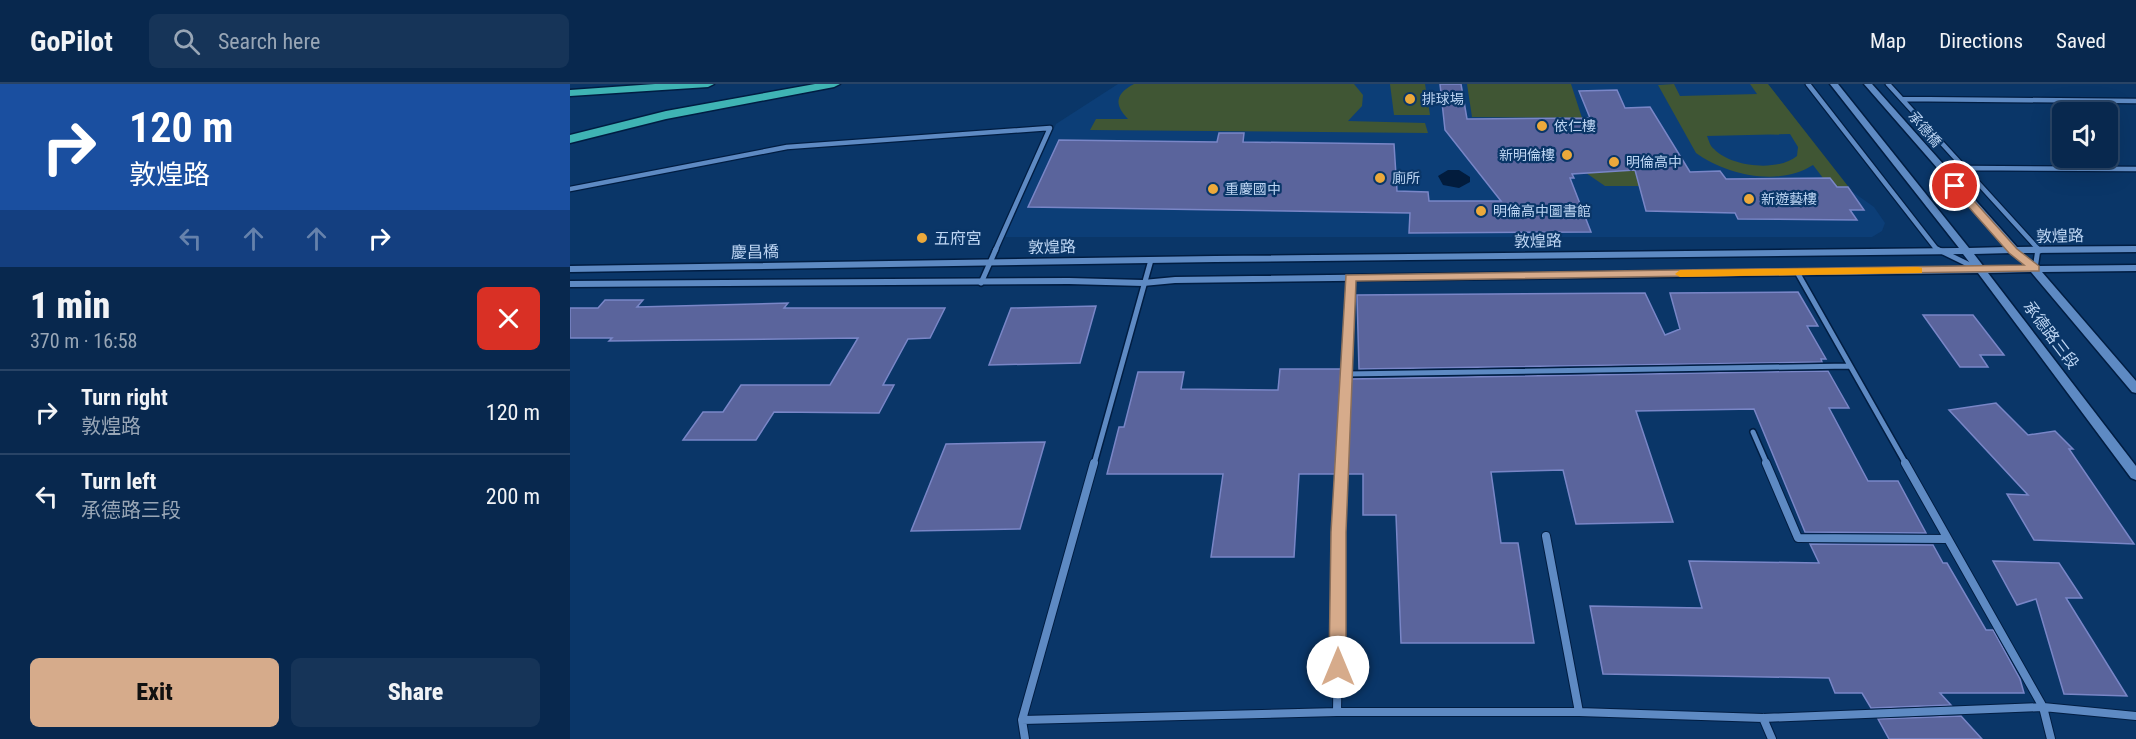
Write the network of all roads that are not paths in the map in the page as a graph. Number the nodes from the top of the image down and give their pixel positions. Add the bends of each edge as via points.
1 (708, 84) edge
2 (834, 84) edge
3 (1808, 84) edge
4 (1834, 84) edge
5 (1868, 84) edge
6 (1888, 84) edge
7 (570, 93) edge
8 (1902, 99) junction
9 (2136, 101) edge
10 (570, 139) edge
11 (1966, 168) junction
12 (2136, 170) edge
13 (570, 189) edge
14 (1984, 220) joint
15 (2136, 249) edge
16 (1966, 251) junction
17 (2013, 251) junction
18 (2040, 251) junction
19 (1939, 252) junction
20 (1151, 260) junction
21 (990, 262) junction
22 (941, 264) joint
23 (2136, 268) edge
24 (570, 269) edge
25 (2035, 269) junction
26 (1980, 270) junction
27 (1797, 272) junction
28 (1350, 278) junction
29 (938, 283) joint
30 (981, 283) junction
31 (570, 284) edge
32 (1143, 284) junction
33 (1849, 366) junction
34 (1347, 374) junction
35 (2136, 389) edge
36 (1753, 432) dead end
37 (2136, 475) edge
38 (1546, 536) dead end
39 (1947, 539) junction
40 (2043, 707) junction
41 (1337, 712) junction
42 (1579, 712) junction
43 (2136, 716) edge
44 (1763, 718) junction
45 (1022, 720) junction
46 (1024, 739) edge
47 (1772, 739) edge
48 (2051, 739) edge

1 - 7 highway
2 - 10 highway via 666,115
3 - 19 street
4 - 16 street, 承德路三段
5 - 14 street, 承德橋
6 - 8 street
8 - 9 street
8 - 11 street
11 - 12 street
11 - 18 street
13 - 21 street via 788,147 1050,128
14 - 17 street, 承德路三段
15 - 18 street, 敦煌路
16 - 17 street, 敦煌路
16 - 19 street, 敦煌路
16 - 26 street, 承德路三段
17 - 18 street, 敦煌路
17 - 25 street, 承德路三段
18 - 25 street
19 - 20 street, 敦煌路
19 - 26 street
20 - 21 street, 敦煌路
20 - 32 street
21 - 22 street, 敦煌路
21 - 30 street
22 - 24 street, 慶昌橋
23 - 25 street, 敦煌路
25 - 26 street, 敦煌路
25 - 35 street, 承德路三段
26 - 27 street, 敦煌路
26 - 37 street, 承德路三段
27 - 28 street, 敦煌路
27 - 33 street
28 - 32 street, 敦煌路 via 1175,280
28 - 34 street
29 - 30 street, 敦煌路
29 - 31 street, 慶昌橋
30 - 32 street, 敦煌路
32 - 45 street
33 - 34 street
33 - 39 street
34 - 41 street via 1338,532
36 - 39 street via 1798,538
38 - 42 street
39 - 40 street
40 - 43 street
40 - 44 street
40 - 48 street
41 - 42 street
41 - 45 street
42 - 44 street
44 - 47 street
45 - 46 street

